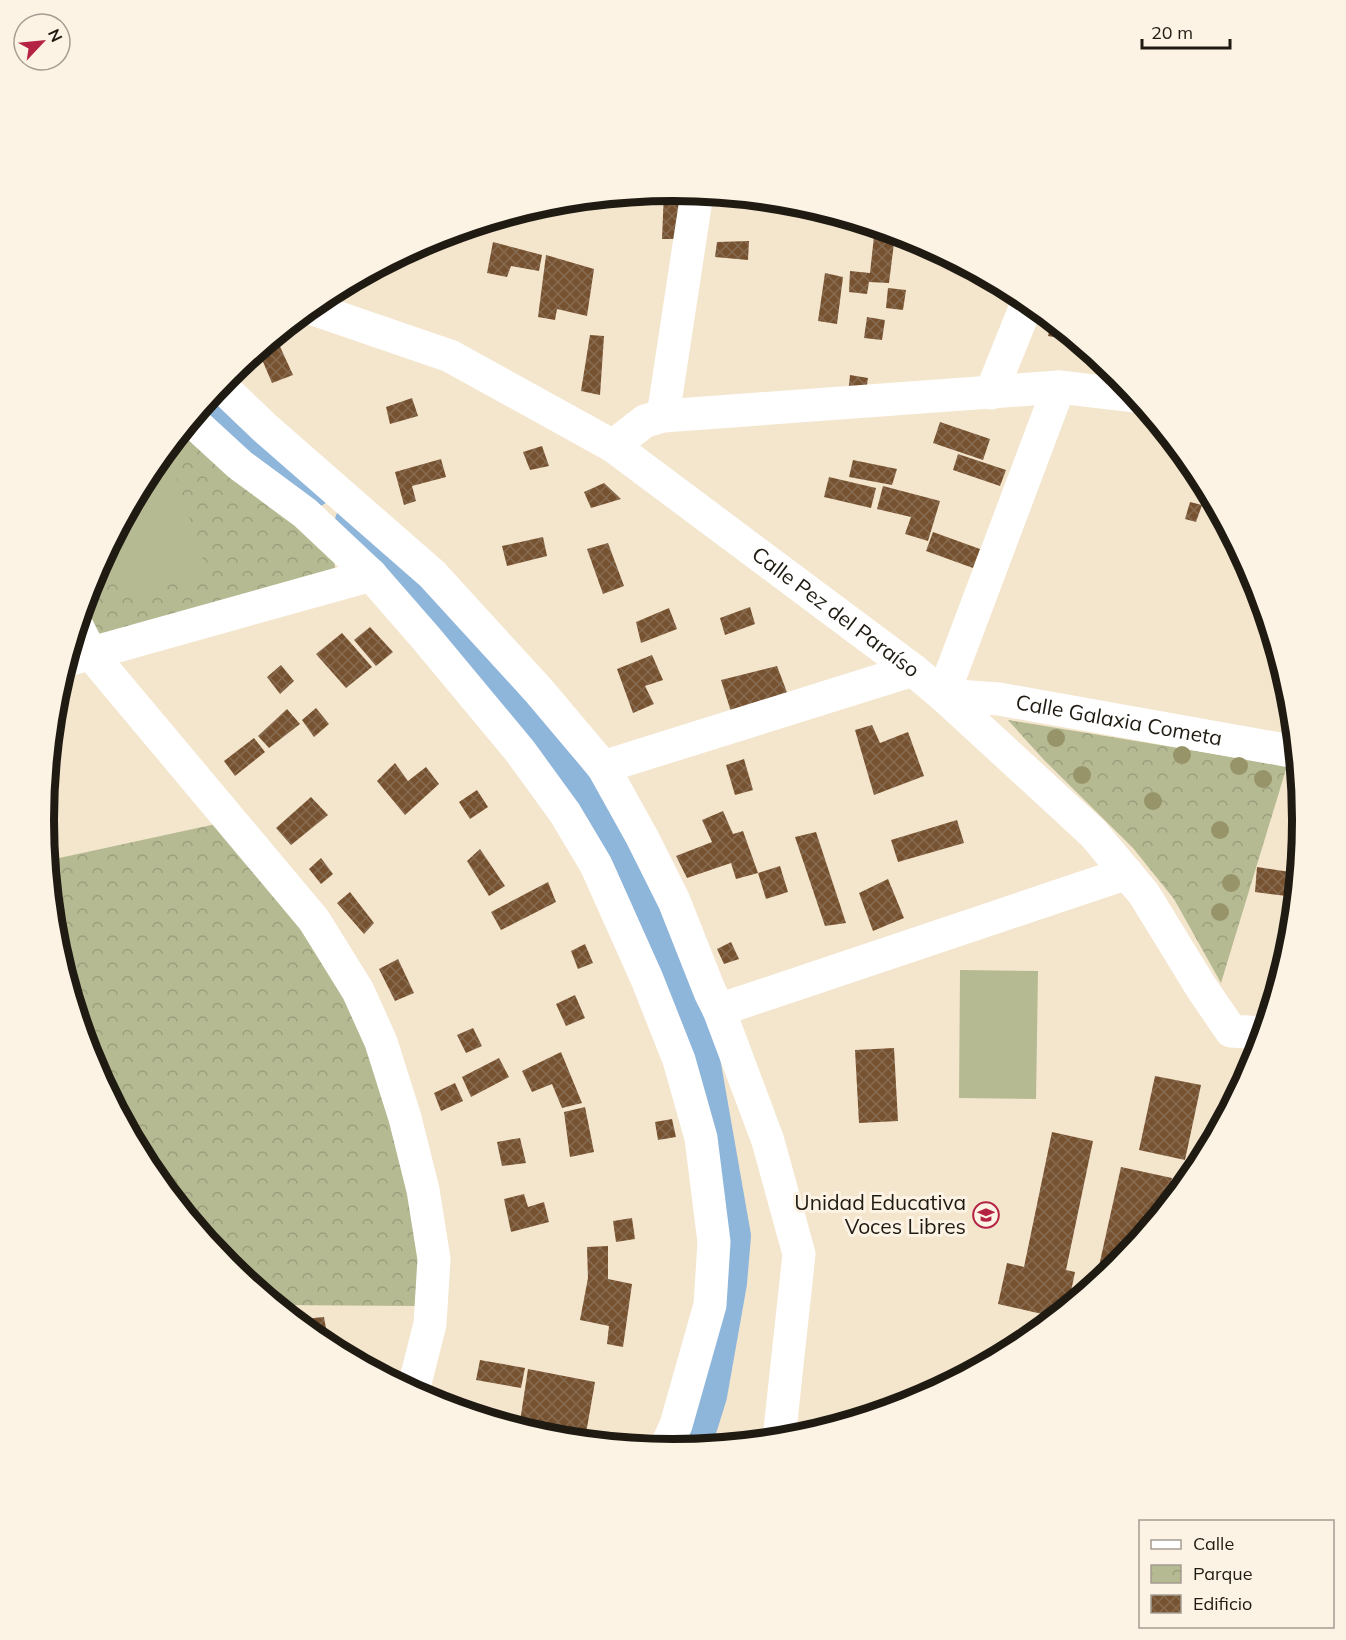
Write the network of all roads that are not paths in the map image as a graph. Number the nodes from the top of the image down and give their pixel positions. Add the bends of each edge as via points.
1 (696, 202) edge
2 (1024, 310) edge
3 (320, 311) edge
4 (1059, 387) junction
5 (227, 391) edge
6 (992, 393) junction
7 (1122, 394) edge
8 (663, 416) junction
9 (197, 425) edge
10 (614, 446) junction
11 (371, 575) junction
12 (79, 646) edge
13 (79, 647) edge
14 (913, 670) junction
15 (943, 695) junction
16 (1288, 751) edge
17 (603, 767) junction
18 (1127, 873) junction
19 (719, 1011) junction
20 (1254, 1033) edge
21 (415, 1382) edge
22 (780, 1429) edge
23 (670, 1439) edge

1 - 8 street
2 - 6 street
3 - 10 street, Calle Pez del Paraíso via 450,356
4 - 6 street
4 - 7 street
4 - 15 street
5 - 17 street via 432,574
6 - 8 street
8 - 10 street via 645,421
9 - 11 street via 240,465 304,513
10 - 14 street, Calle Pez del Paraíso
11 - 12 street
11 - 23 street via 520,751 565,813 596,865 679,1060 701,1138 714,1242 710,1305
13 - 21 street via 314,920 358,991 381,1042 405,1118 423,1190 434,1259 430,1324
14 - 15 street, Calle Pez del Paraíso
14 - 17 street
15 - 16 street, Calle Galaxia Cometa via 999,699
15 - 18 street, Calle Pez del Paraíso via 1093,833
17 - 19 street via 674,901
18 - 19 street
18 - 20 street, Calle Pez del Paraíso via 1231,1031
19 - 22 street via 768,1142 799,1254

